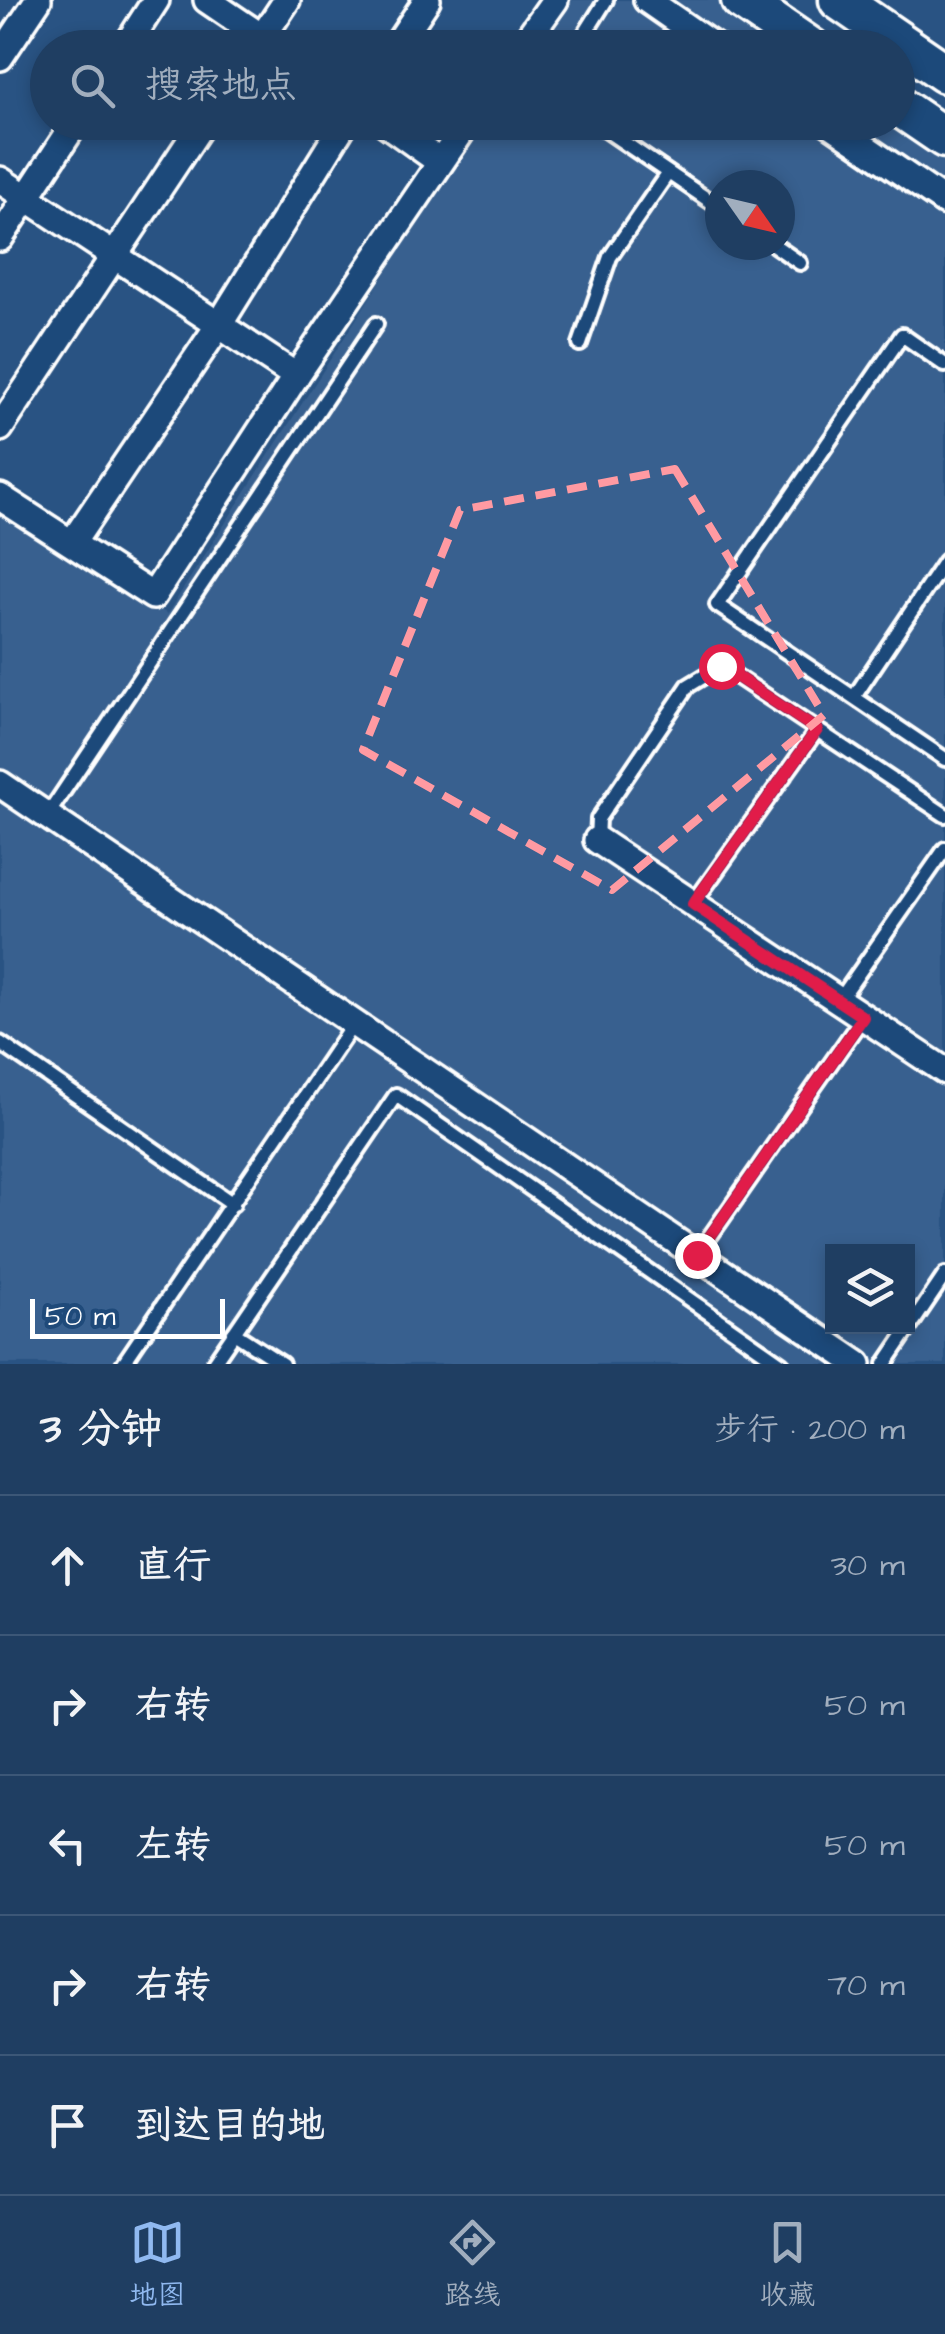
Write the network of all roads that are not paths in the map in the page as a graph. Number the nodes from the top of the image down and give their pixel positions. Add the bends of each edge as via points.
1 (38, 0) edge
2 (156, 0) edge
3 (207, 0) edge
4 (287, 0) edge
5 (427, 0) edge
6 (555, 0) edge
7 (606, 0) edge
8 (647, 0) edge
9 (741, 0) edge
10 (839, 0) edge
11 (137, 30) edge
12 (247, 30) edge
13 (272, 30) edge
14 (407, 30) edge
15 (534, 30) edge
16 (587, 30) edge
17 (690, 30) edge
18 (785, 30) edge
19 (883, 30) edge
20 (915, 52) edge
21 (0, 57) edge
22 (945, 73) edge
23 (915, 118) edge
24 (945, 138) edge
25 (64, 140) edge
26 (191, 140) edge
27 (334, 140) edge
28 (409, 140) edge
29 (455, 140) edge
30 (620, 140) edge
31 (854, 140) edge
32 (440, 162) junction
33 (668, 173) junction
34 (0, 180) edge
35 (27, 198) junction
36 (705, 198) edge
37 (945, 202) edge
38 (0, 238) edge
39 (112, 254) junction
40 (795, 259) edge
41 (800, 262) dead end
42 (376, 324) dead end
43 (219, 326) junction
44 (580, 344) dead end
45 (945, 365) edge
46 (296, 376) junction
47 (0, 428) edge
48 (0, 498) edge
49 (72, 543) junction
50 (945, 562) edge
51 (854, 697) junction
52 (817, 730) junction
53 (945, 759) edge
54 (3, 792) edge
55 (945, 815) edge
56 (48, 816) junction
57 (597, 840) joint
58 (945, 849) edge
59 (693, 904) junction
60 (839, 1001) junction
61 (863, 1017) junction
62 (354, 1023) junction
63 (0, 1043) edge
64 (945, 1071) edge
65 (234, 1204) junction
66 (697, 1255) junction
67 (945, 1276) edge
68 (234, 1333) junction
69 (123, 1364) edge
70 (213, 1364) edge
71 (282, 1364) edge
72 (782, 1364) edge
73 (858, 1364) edge
74 (885, 1364) edge

1 - 21 street
2 - 11 street
3 - 12 street
4 - 13 street
5 - 14 street
6 - 15 street
7 - 16 lane
8 - 17 street
9 - 18 street
10 - 19 street
20 - 22 street
23 - 24 street
25 - 35 street
26 - 39 street
27 - 43 street
28 - 32 street
29 - 32 street
30 - 33 lane
31 - 37 street
32 - 46 street
33 - 36 lane
33 - 44 lane via 610,257
34 - 35 street
35 - 38 street
35 - 39 street
39 - 43 street
39 - 47 street
40 - 41 lane
42 - 56 lane
43 - 46 street
43 - 49 street
45 - 51 lane via 902,335 717,605
46 - 49 street via 153,596
48 - 49 street
50 - 51 lane
51 - 53 lane
52 - 55 lane
52 - 57 lane via 721,666 688,686 598,818
52 - 59 lane
54 - 56 street
56 - 62 street
57 - 59 street
58 - 60 lane
59 - 60 street
60 - 61 street
61 - 64 street
61 - 66 lane
62 - 65 lane
62 - 66 street
63 - 65 lane
65 - 69 lane
66 - 73 street
67 - 74 lane
68 - 70 lane
68 - 71 lane
68 - 72 lane via 396,1095

